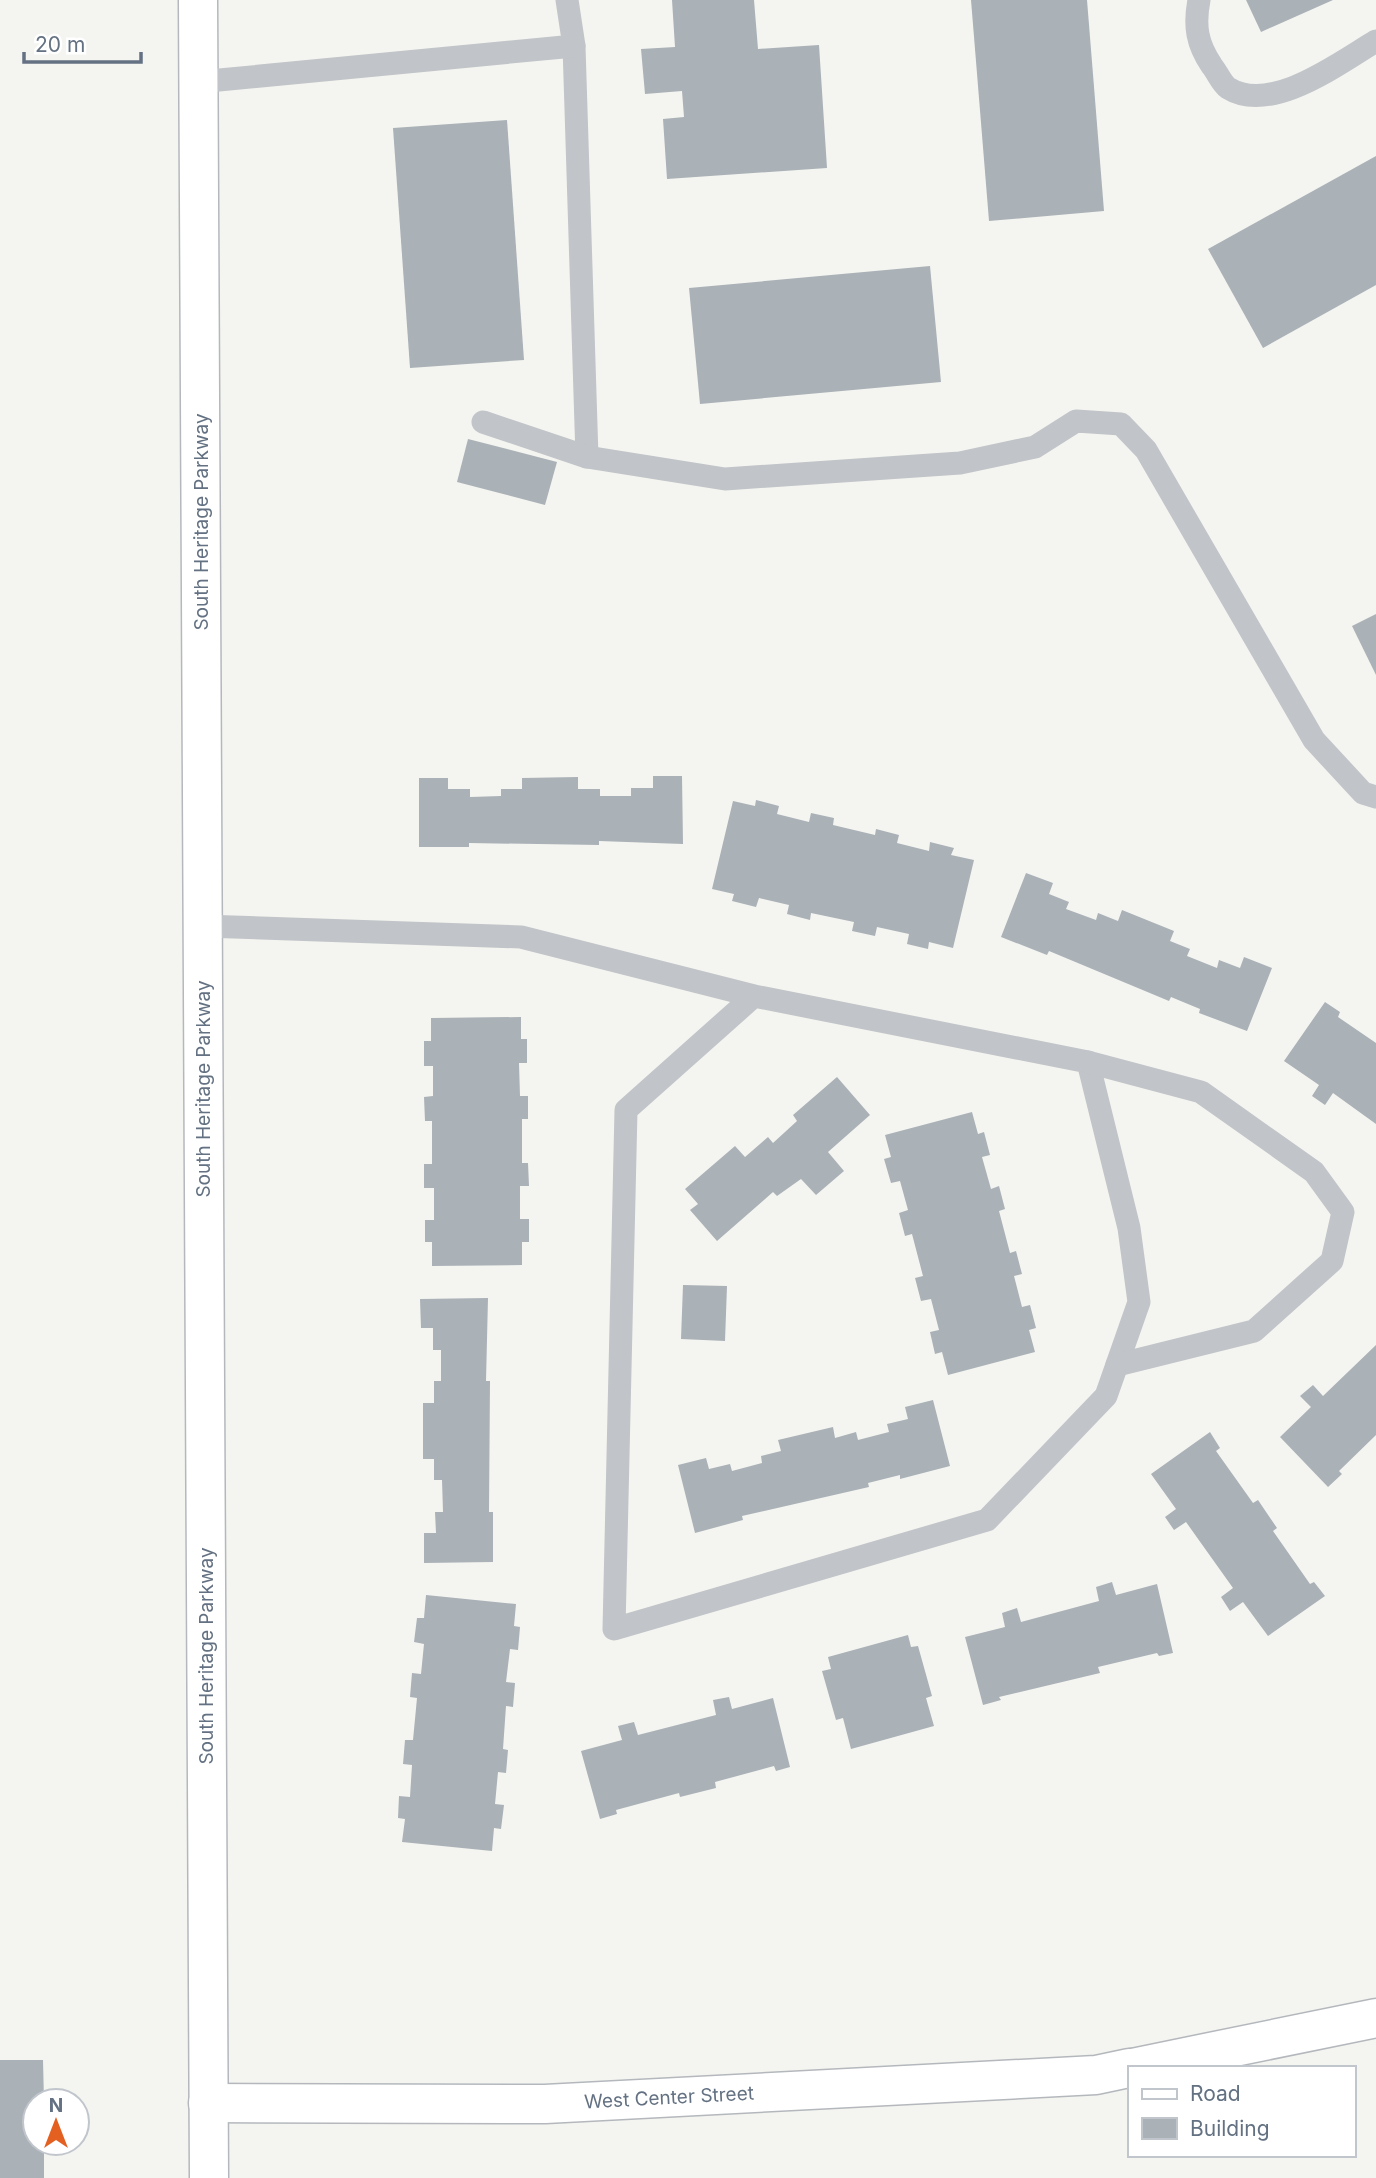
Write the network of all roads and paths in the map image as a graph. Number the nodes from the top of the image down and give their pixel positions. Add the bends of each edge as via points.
1 (198, 0) edge
2 (567, 0) edge
3 (1199, 0) edge
4 (1376, 41) edge
5 (574, 46) junction
6 (198, 82) junction
7 (483, 422) dead end
8 (587, 457) junction
9 (1376, 797) edge
10 (203, 926) junction
11 (754, 996) junction
12 (1087, 1062) junction
13 (1117, 1365) junction
14 (1376, 2018) edge
15 (1140, 2066) edge
16 (1128, 2068) edge
17 (208, 2103) junction
18 (209, 2178) edge

1 - 6 main road, South Heritage Parkway
2 - 5 lane
3 - 4 lane via 1195,24 1202,50 1227,88 1256,97 1297,88
5 - 6 lane
5 - 8 lane
6 - 10 main road, South Heritage Parkway
7 - 8 lane
8 - 9 lane via 724,479 960,463 1035,446 1076,421 1121,424 1146,450 1314,740 1363,793
10 - 11 lane via 522,937
10 - 17 main road, South Heritage Parkway
11 - 12 lane
11 - 13 lane via 626,1110 614,1629 987,1520 1106,1396
12 - 13 lane via 1129,1228 1139,1302
12 - 13 lane via 1201,1091 1314,1172 1343,1212 1332,1261 1254,1331
14 - 15 main road, West Center Street
16 - 17 main road, West Center Street via 1096,2075 545,2104
17 - 18 main road, South Heritage Parkway

